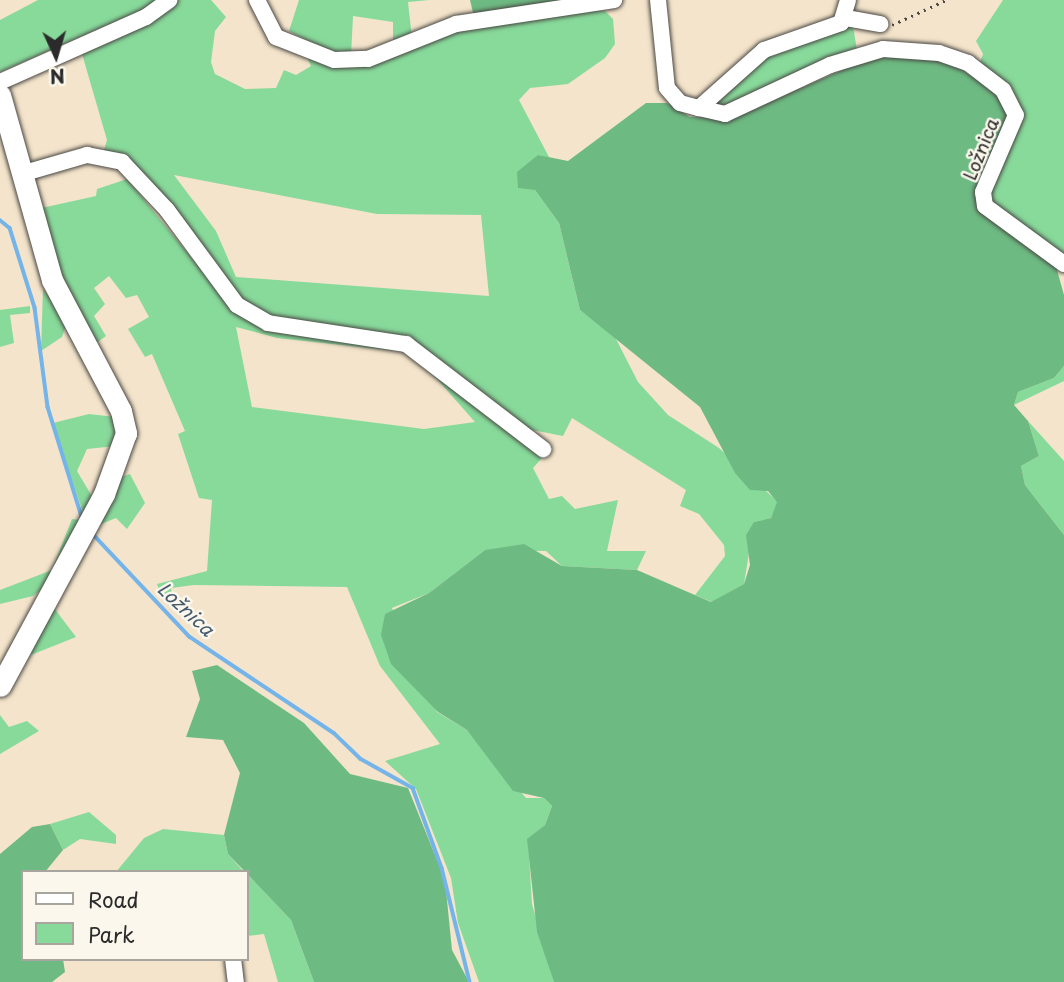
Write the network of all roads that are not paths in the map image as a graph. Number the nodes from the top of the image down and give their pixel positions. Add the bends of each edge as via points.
1 (169, 0) edge
2 (257, 0) edge
3 (614, 0) edge
4 (658, 0) edge
5 (848, 0) edge
6 (846, 18) junction
7 (880, 24) road end
8 (0, 82) edge
9 (0, 95) edge
10 (699, 108) junction
11 (20, 174) junction
12 (1064, 264) edge
13 (543, 449) dead end
14 (0, 685) edge
15 (233, 961) edge
16 (236, 982) edge

1 - 8 street via 146,17
2 - 3 street via 276,37 334,60 368,59 456,24
4 - 10 street, Ložnica via 667,88 680,103
5 - 6 street
6 - 7 street
6 - 10 street via 764,50
9 - 11 street
10 - 12 street, Ložnica via 725,114 830,65 883,49 939,52 968,62 1003,90 1016,115 983,192 985,206
11 - 13 street via 87,155 122,162 167,210 237,305 268,323 406,344
11 - 14 street via 52,280 121,411 126,433 104,494
15 - 16 street

